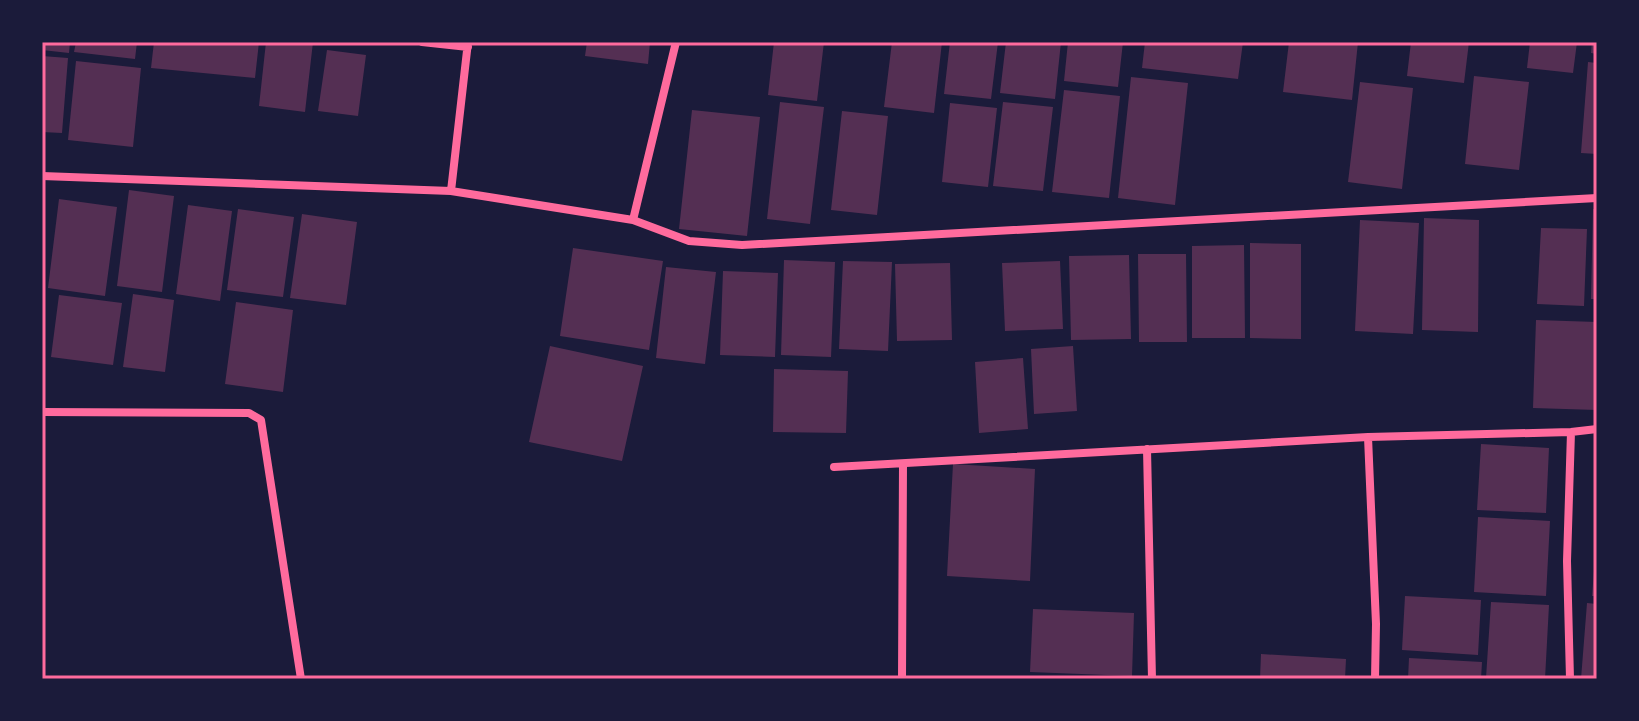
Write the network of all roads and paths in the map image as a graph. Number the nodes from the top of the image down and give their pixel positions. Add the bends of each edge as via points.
1 (422, 42) edge
2 (676, 42) edge
3 (468, 44) edge
4 (42, 176) edge
5 (451, 191) junction
6 (1597, 198) edge
7 (633, 220) junction
8 (42, 412) edge
9 (1597, 429) edge
10 (1571, 432) junction
11 (1368, 437) junction
12 (1147, 449) junction
13 (903, 464) junction
14 (834, 467) dead end
15 (301, 679) edge
16 (902, 679) edge
17 (1152, 679) edge
18 (1375, 679) edge
19 (1570, 679) edge

1 - 3 street
2 - 7 street
3 - 5 street
4 - 5 street
5 - 7 street
6 - 7 street via 742,245 689,241
8 - 15 street via 249,413 261,420
9 - 10 street
10 - 11 street
10 - 19 street
11 - 12 street
11 - 18 street
12 - 13 street
12 - 17 street
13 - 14 street
13 - 16 street

